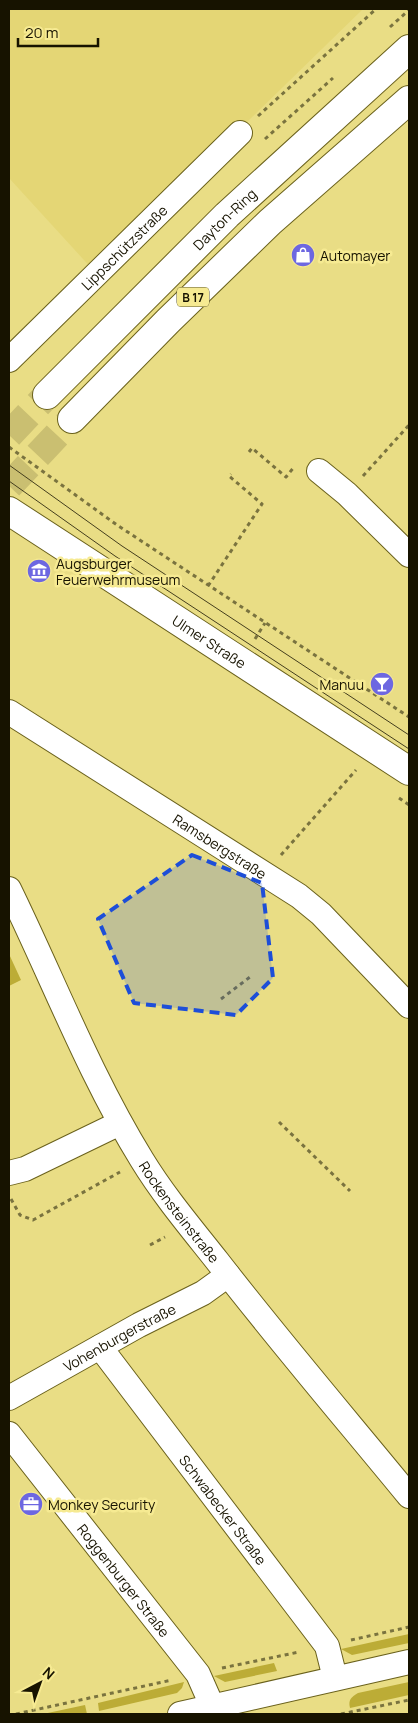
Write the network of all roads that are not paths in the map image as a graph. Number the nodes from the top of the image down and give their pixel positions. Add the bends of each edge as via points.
1 (409, 49) edge
2 (409, 100) edge
3 (240, 133) road end
4 (9, 360) edge
5 (47, 396) tunnel mouth
6 (72, 419) tunnel mouth
7 (309, 466) road end
8 (9, 511) edge
9 (409, 555) edge
10 (9, 712) edge
11 (409, 771) edge
12 (9, 889) edge
13 (409, 1006) edge
14 (120, 1123) junction
15 (9, 1173) edge
16 (228, 1275) junction
17 (100, 1347) junction
18 (9, 1398) edge
19 (9, 1434) edge
20 (409, 1496) edge
21 (409, 1662) edge
22 (335, 1678) junction
23 (213, 1708) junction
24 (183, 1714) edge

1 - 5 main road, Dayton-Ring / B 17 via 227,215
2 - 6 main road, B 17 via 270,222
3 - 4 street, Lippschützstraße
7 - 9 street via 346,494
8 - 11 main road, Ulmer Straße
10 - 13 street, Ramsbergstraße via 300,896
12 - 14 street, Rockensteinstraße via 69,1022
14 - 15 street via 25,1169
14 - 16 street, Rockensteinstraße via 157,1183
16 - 17 street, Vohenburgerstraße via 204,1293
16 - 20 street, Rockensteinstraße
17 - 18 street, Vohenburgerstraße
17 - 22 street, Schwabecker Straße via 327,1646
19 - 23 street, Roggenburger Straße via 198,1674
21 - 22 street
22 - 23 street
23 - 24 street

